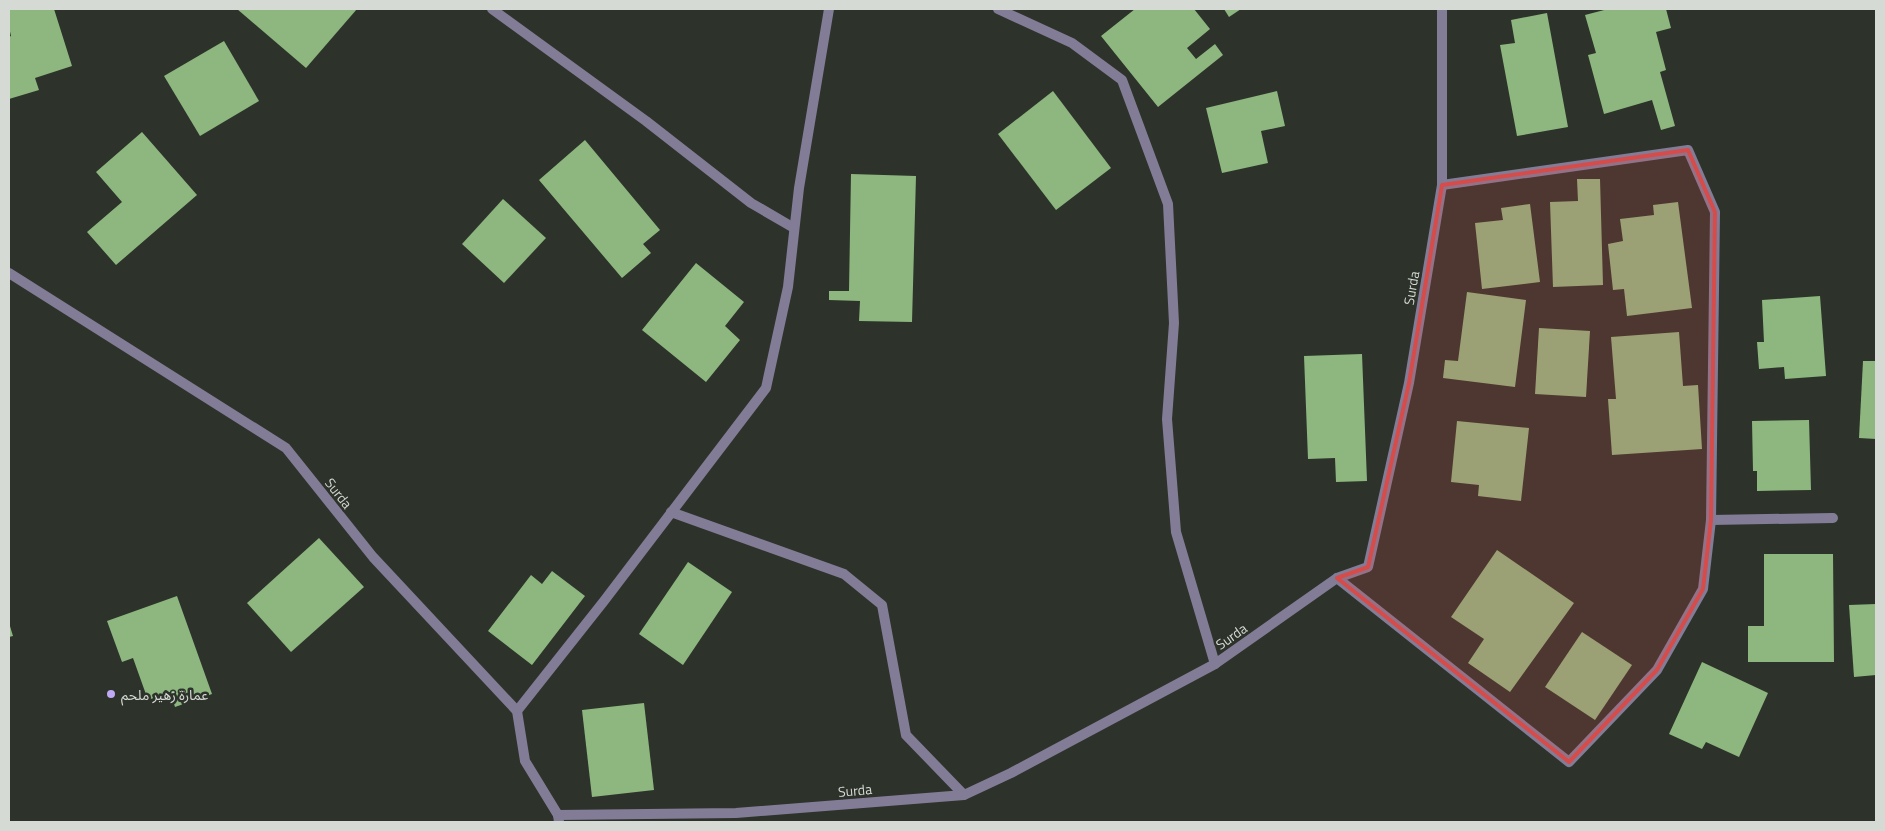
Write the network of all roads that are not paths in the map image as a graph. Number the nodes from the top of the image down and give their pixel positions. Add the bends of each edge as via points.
1 (492, 9) edge
2 (829, 9) edge
3 (998, 9) edge
4 (1442, 9) edge
5 (1442, 185) junction
6 (794, 228) junction
7 (9, 274) edge
8 (671, 512) junction
9 (1833, 518) dead end
10 (1711, 520) junction
11 (1337, 578) junction
12 (1215, 664) junction
13 (517, 711) junction
14 (964, 795) junction
15 (558, 819) edge

1 - 6 street via 751,204
2 - 6 street
3 - 12 street via 1072,43 1122,80 1168,204 1174,323 1167,419 1176,532
4 - 5 street, Surda
5 - 10 street via 1688,150 1715,212
5 - 11 street, Surda via 1409,383 1368,567
6 - 8 street via 788,287 766,388
7 - 13 street, Surda via 286,448 373,557
8 - 13 street
8 - 14 street via 844,574 882,605 906,735
9 - 10 street
10 - 11 street via 1703,589 1657,670 1569,762
11 - 12 street, Surda
12 - 14 street, Surda
13 - 15 street, Surda via 526,761
14 - 15 street, Surda via 736,813

